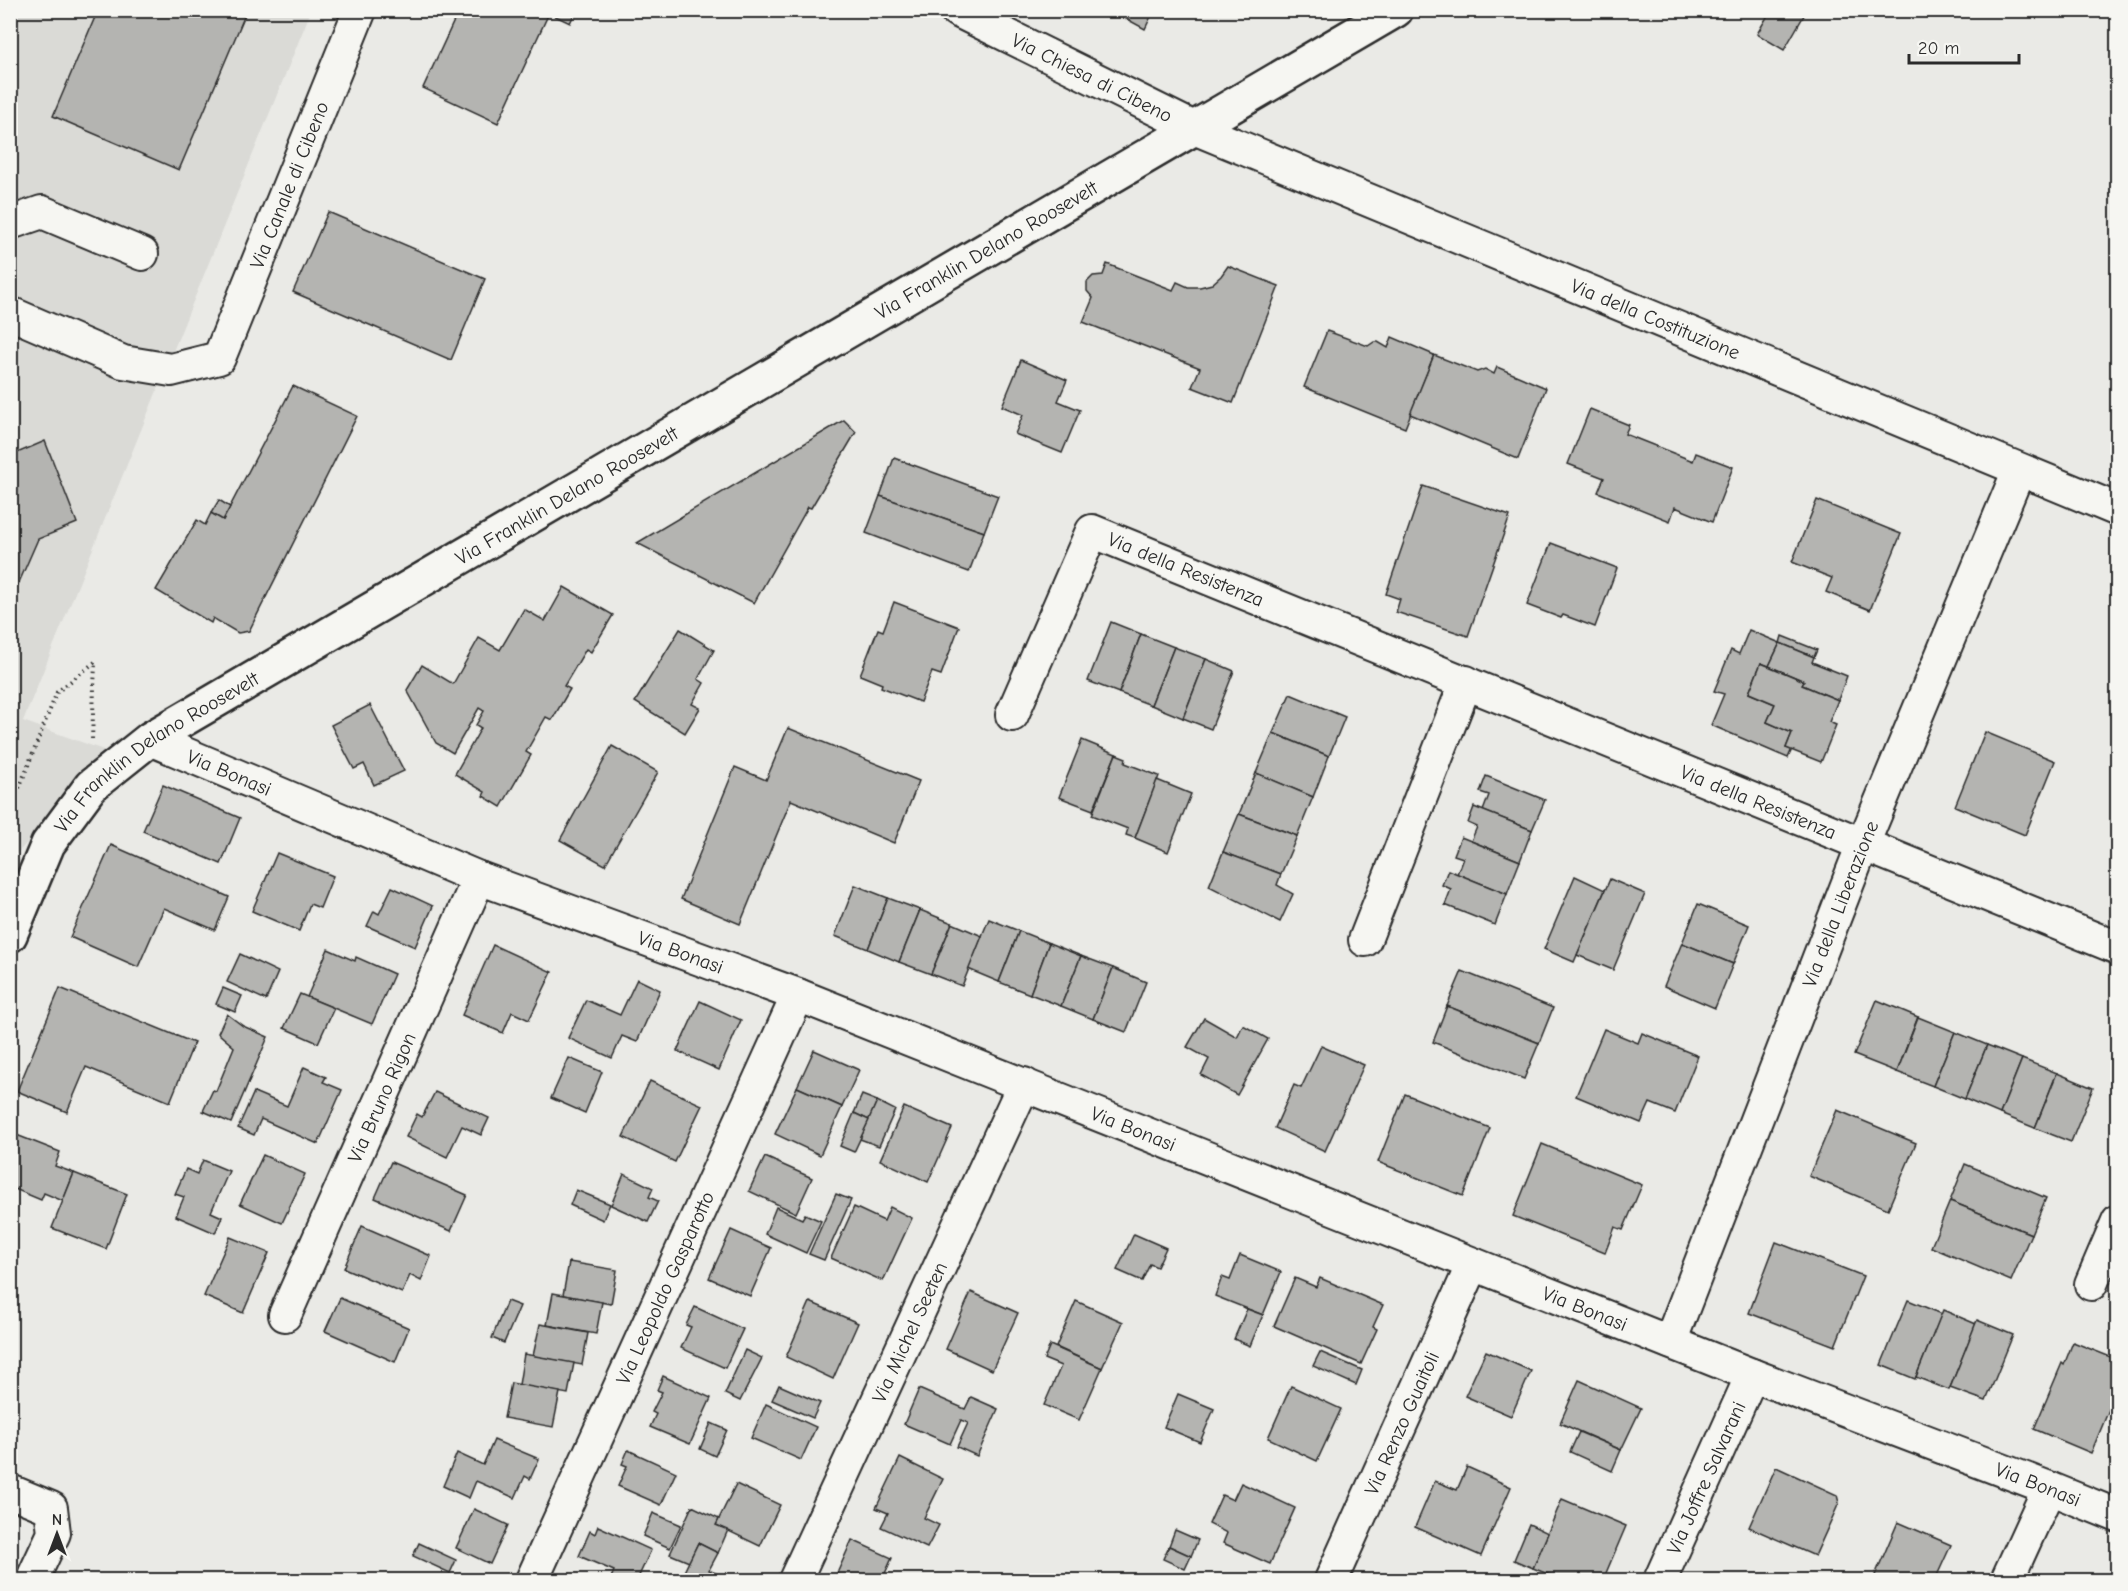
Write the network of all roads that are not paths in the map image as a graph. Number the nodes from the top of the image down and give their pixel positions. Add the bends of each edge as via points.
1 (360, 10) edge
2 (956, 10) edge
3 (1396, 10) edge
4 (1194, 128) junction
5 (10, 224) edge
6 (142, 254) dead end
7 (10, 313) edge
8 (2019, 470) junction
9 (2117, 508) edge
10 (1466, 682) junction
11 (1011, 715) dead end
12 (150, 739) junction
13 (1863, 844) junction
14 (479, 878) junction
15 (10, 934) edge
16 (1365, 940) dead end
17 (2118, 948) edge
18 (798, 995) junction
19 (1024, 1084) junction
20 (2118, 1221) edge
21 (1473, 1264) junction
22 (2091, 1284) dead end
23 (285, 1315) dead end
24 (1670, 1342) junction
25 (1752, 1376) junction
26 (2049, 1488) junction
27 (10, 1491) edge
28 (2118, 1516) edge
29 (32, 1581) edge
30 (532, 1581) edge
31 (795, 1581) edge
32 (1331, 1581) edge
33 (1660, 1581) edge
34 (2007, 1581) edge

1 - 7 street, Via Canale di Cibeno via 219,358 171,370 123,362
2 - 4 street, Via Chiesa di Cibeno
3 - 4 main road, Via Franklin Delano Roosevelt
4 - 8 street, Via della Costituzione
4 - 12 main road, Via Franklin Delano Roosevelt
5 - 6 street via 42,212
8 - 9 street, Via della Costituzione
8 - 13 street, Via della Liberazione
10 - 11 street, Via della Resistenza via 1092,531
10 - 13 street, Via della Resistenza
10 - 16 street
12 - 14 street, Via Bonasi
12 - 15 main road, Via Franklin Delano Roosevelt via 91,786 48,844
13 - 17 street, Via della Resistenza
13 - 24 street, Via della Liberazione
14 - 18 street, Via Bonasi
14 - 23 street, Via Bruno Rigon
18 - 19 street, Via Bonasi
18 - 30 street, Via Leopoldo Gasparotto
19 - 21 street, Via Bonasi
19 - 31 street, Via Michel Seeten
20 - 22 street
21 - 24 street, Via Bonasi
21 - 32 street, Via Renzo Guaitoli
24 - 25 street, Via Bonasi
25 - 26 street, Via Bonasi
25 - 33 street, Via Joffre Salvarani
26 - 28 street, Via Bonasi
26 - 34 street
27 - 29 street via 51,1508 54,1533

